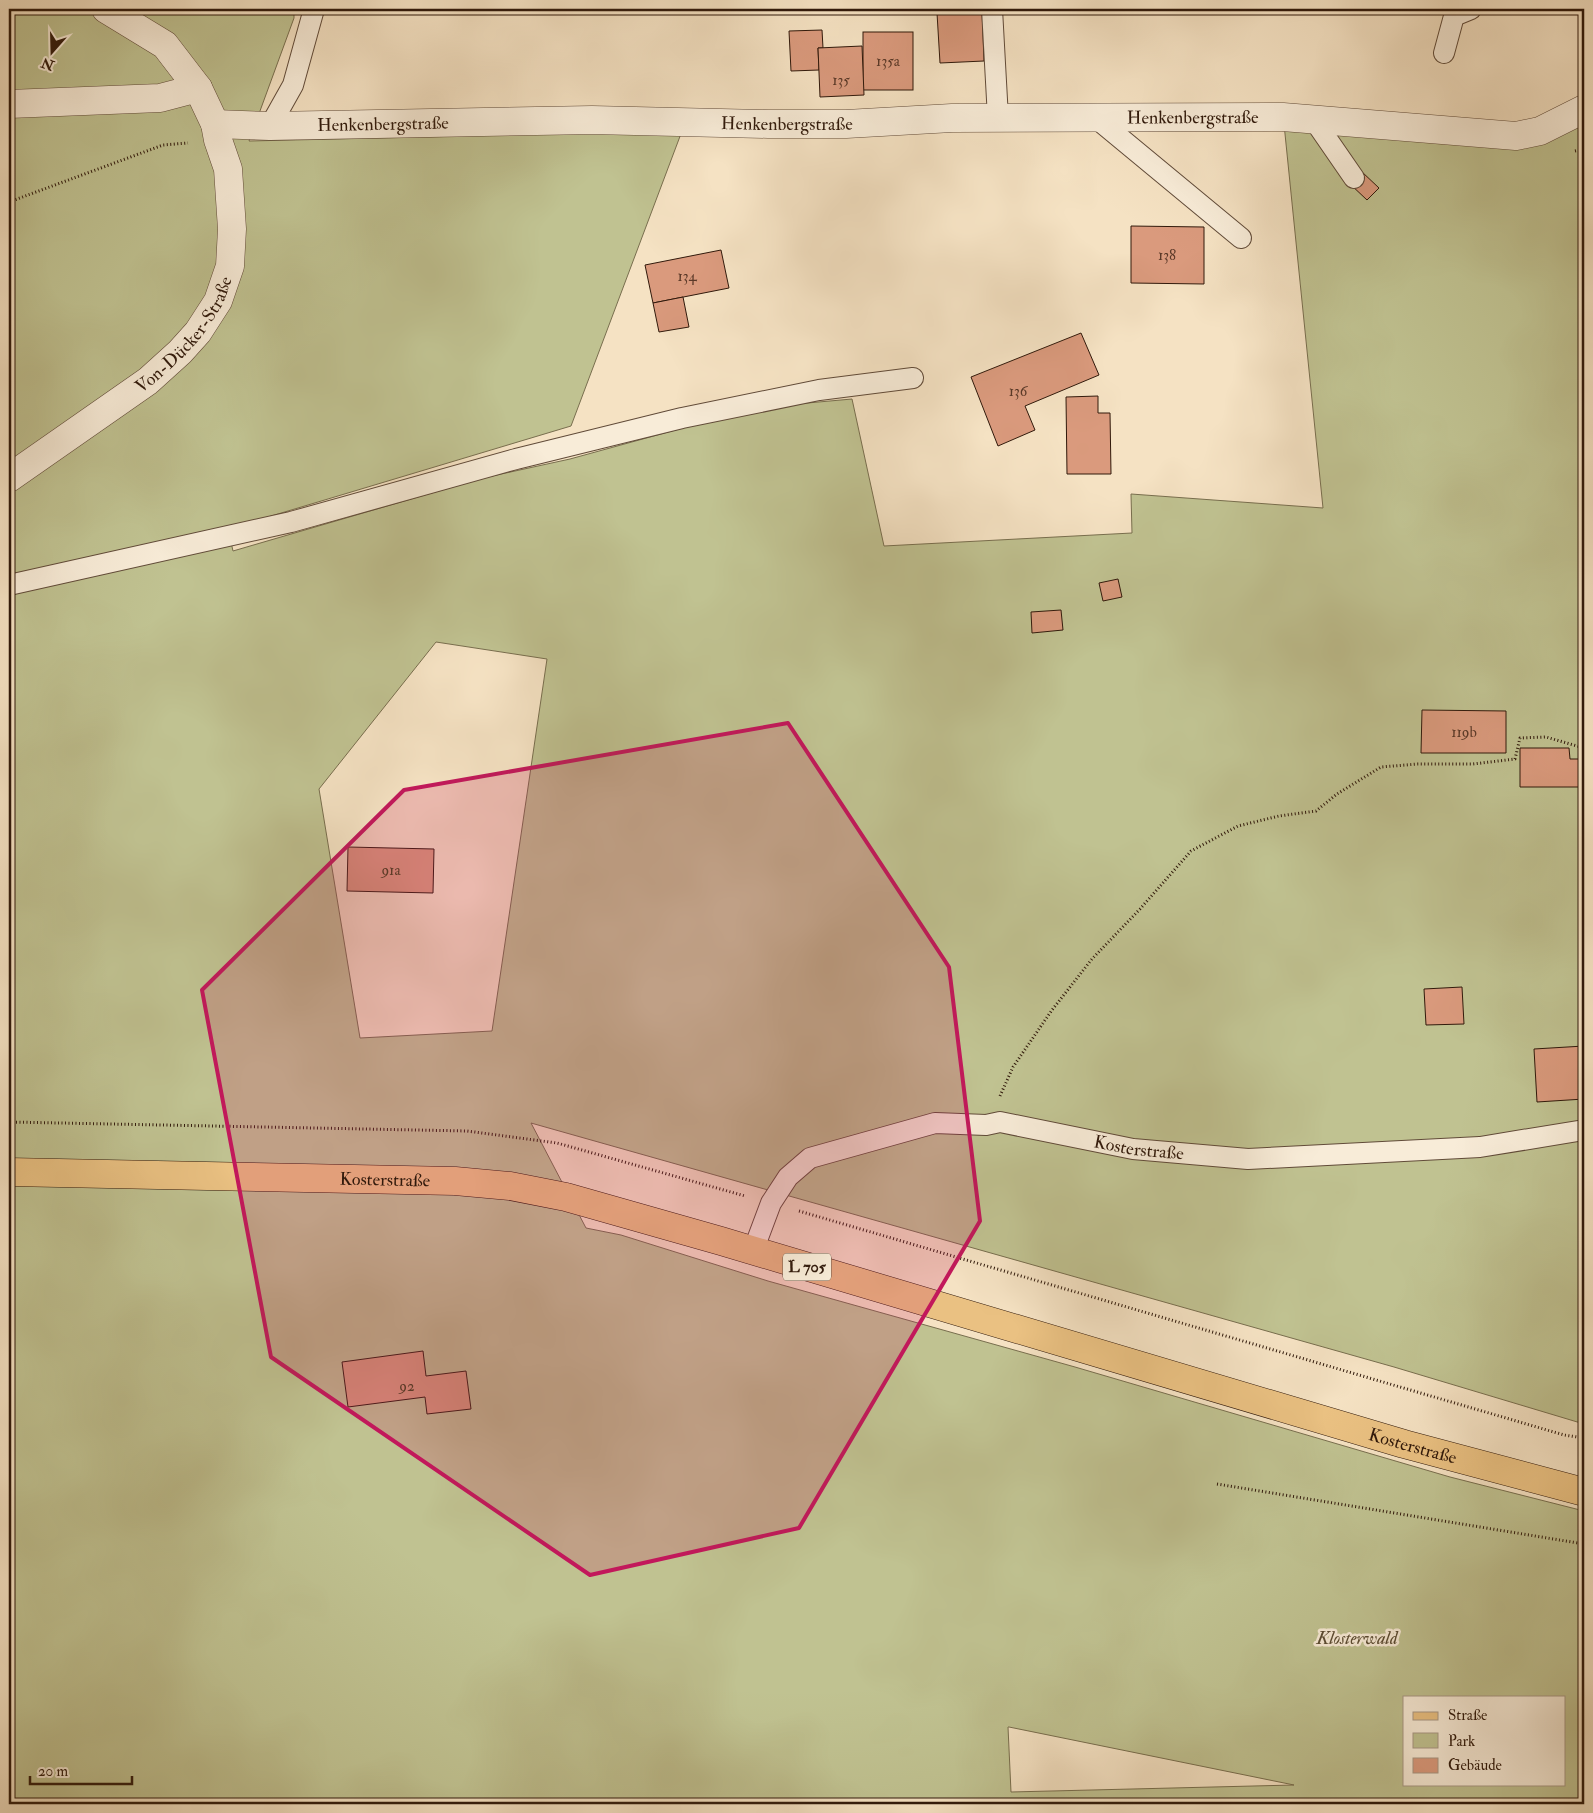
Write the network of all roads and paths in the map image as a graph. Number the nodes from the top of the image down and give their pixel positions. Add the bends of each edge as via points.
1 (106, 9) edge
2 (314, 9) edge
3 (992, 9) edge
4 (1471, 9) edge
5 (1444, 53) dead end
6 (198, 88) junction
7 (9, 104) edge
8 (1584, 109) edge
9 (998, 118) junction
10 (1096, 118) junction
11 (1314, 120) junction
12 (270, 126) junction
13 (216, 132) junction
14 (1354, 178) dead end
15 (9, 202) edge
16 (1241, 238) dead end
17 (913, 378) dead end
18 (9, 478) edge
19 (9, 585) edge
20 (1584, 748) edge
21 (986, 1125) junction
22 (1584, 1130) edge
23 (9, 1172) edge
24 (753, 1251) junction
25 (1217, 1484) dead end
26 (1584, 1492) edge
27 (1584, 1544) edge

1 - 6 street via 165,45
2 - 12 lane via 293,85
3 - 9 lane
4 - 5 lane via 1454,16
6 - 7 street via 160,98
6 - 13 street
8 - 11 street, Henkenbergstraße via 1540,131 1516,136
9 - 10 street, Henkenbergstraße
9 - 12 street, Henkenbergstraße via 836,124 592,120
10 - 11 street, Henkenbergstraße via 1283,117
10 - 16 lane
11 - 14 lane
12 - 13 street, Henkenbergstraße
13 - 15 path via 163,144
13 - 18 street, Von-Dücker-Straße via 228,169 232,230 230,266 218,300 198,332 148,382
17 - 19 lane via 818,390 682,418 291,522
20 - 21 path via 1546,737 1520,738 1515,759 1381,768 1337,794 1316,811 1238,826 1191,852 1092,959 1052,1010 1013,1068
21 - 22 lane, Kosterstraße via 1000,1122 1133,1150 1248,1159 1480,1147
21 - 24 lane, Kosterstraße via 935,1123 810,1158 788,1178 771,1203
23 - 24 main road, Kosterstraße / L 705 via 401,1178 510,1186 566,1197
24 - 26 main road, Kosterstraße / L 705 via 1394,1441
25 - 27 path

